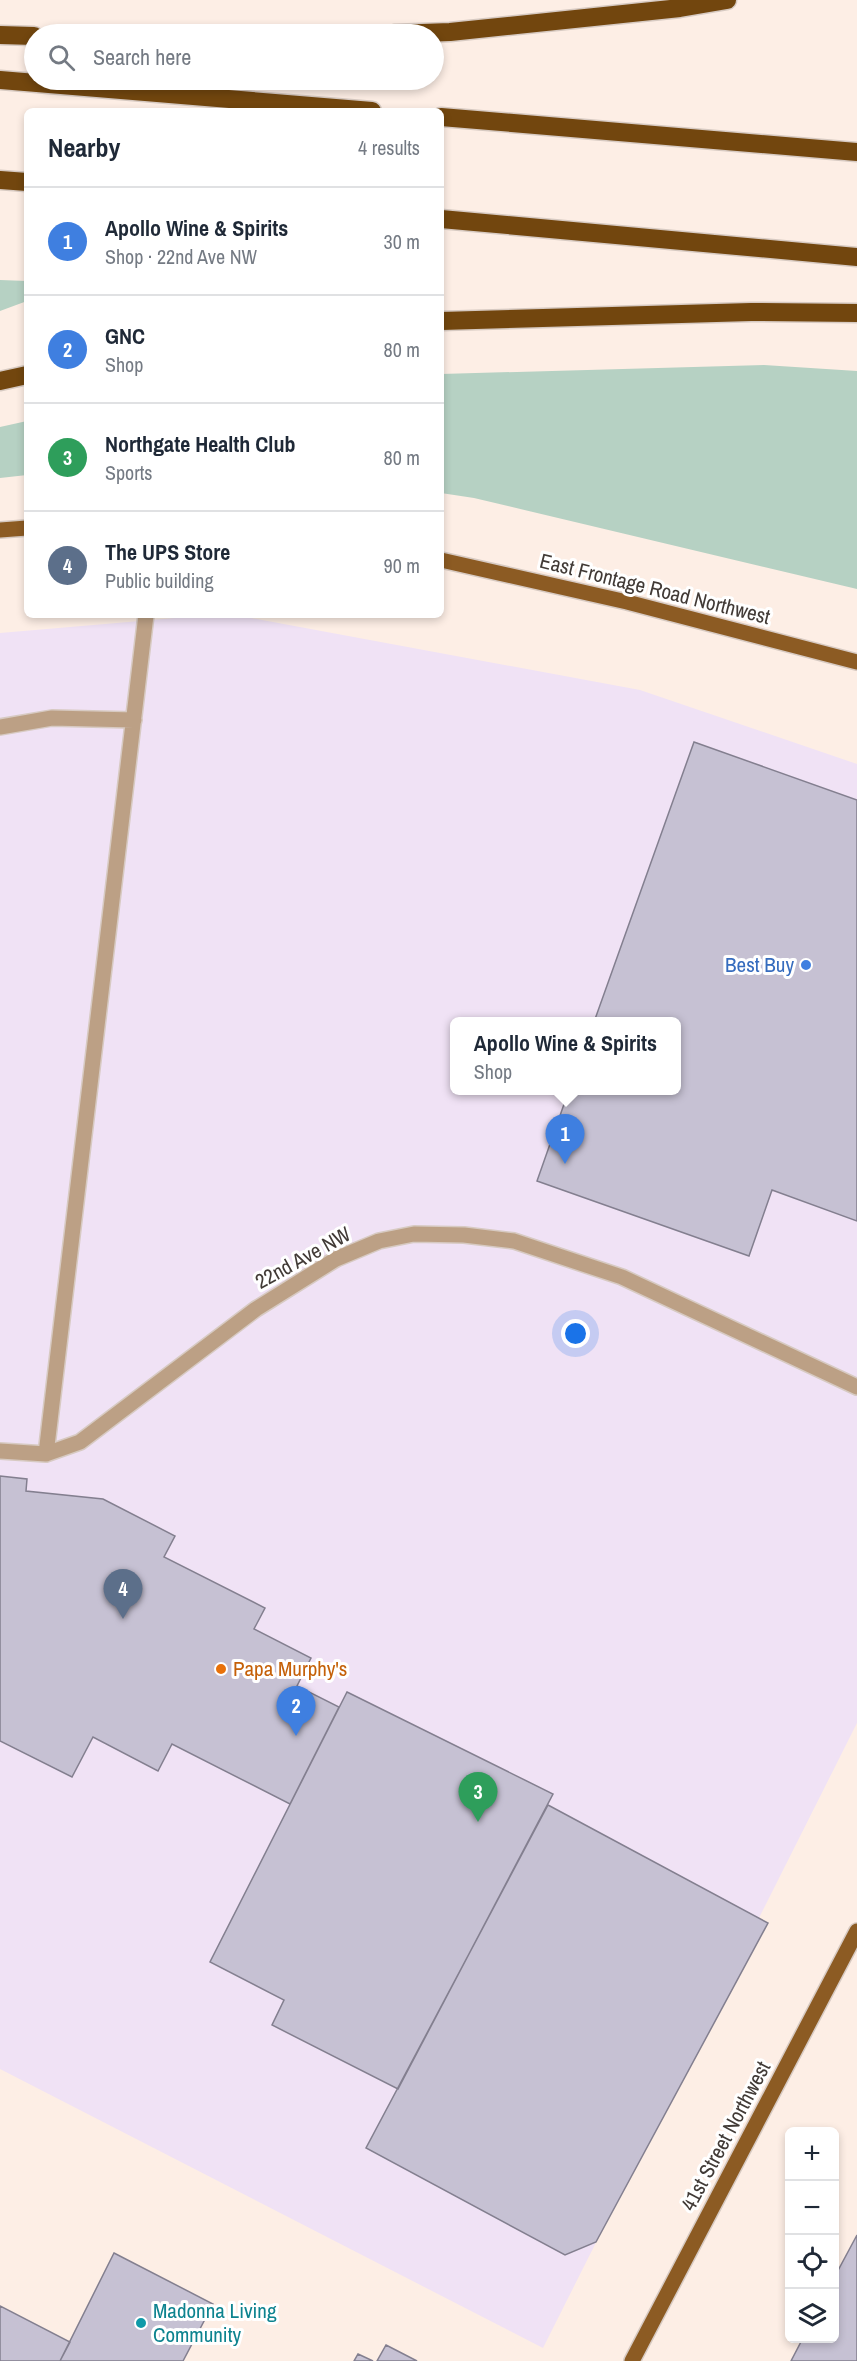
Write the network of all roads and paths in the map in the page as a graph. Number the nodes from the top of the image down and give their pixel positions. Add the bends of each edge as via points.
1 (727, 0) edge
2 (444, 32) edge
3 (0, 35) edge
4 (24, 36) edge
5 (0, 80) edge
6 (24, 82) edge
7 (120, 90) edge
8 (336, 108) edge
9 (444, 117) edge
10 (857, 152) edge
11 (0, 180) edge
12 (24, 182) edge
13 (444, 219) edge
14 (857, 257) edge
15 (857, 313) edge
16 (444, 321) edge
17 (24, 376) edge
18 (0, 381) edge
19 (24, 528) edge
20 (0, 530) edge
21 (444, 561) edge
22 (146, 618) edge
23 (857, 662) edge
24 (134, 720) junction
25 (0, 727) edge
26 (857, 1387) edge
27 (0, 1451) edge
28 (46, 1454) junction
29 (857, 1931) edge
30 (632, 2361) edge

1 - 2 highway via 657,11
3 - 4 highway
5 - 6 highway
7 - 8 highway
9 - 10 highway
11 - 12 highway
13 - 14 highway
15 - 16 highway via 740,312
17 - 18 highway
19 - 20 main road
21 - 23 main road, East Frontage Road Northwest via 605,597
22 - 24 street
24 - 25 street via 52,718
24 - 28 street
26 - 28 street, 22nd Ave NW via 622,1277 514,1241 414,1234 379,1241 336,1259 256,1309 80,1442
27 - 28 street, 22nd Ave NW
29 - 30 main road, 41st Street Northwest

